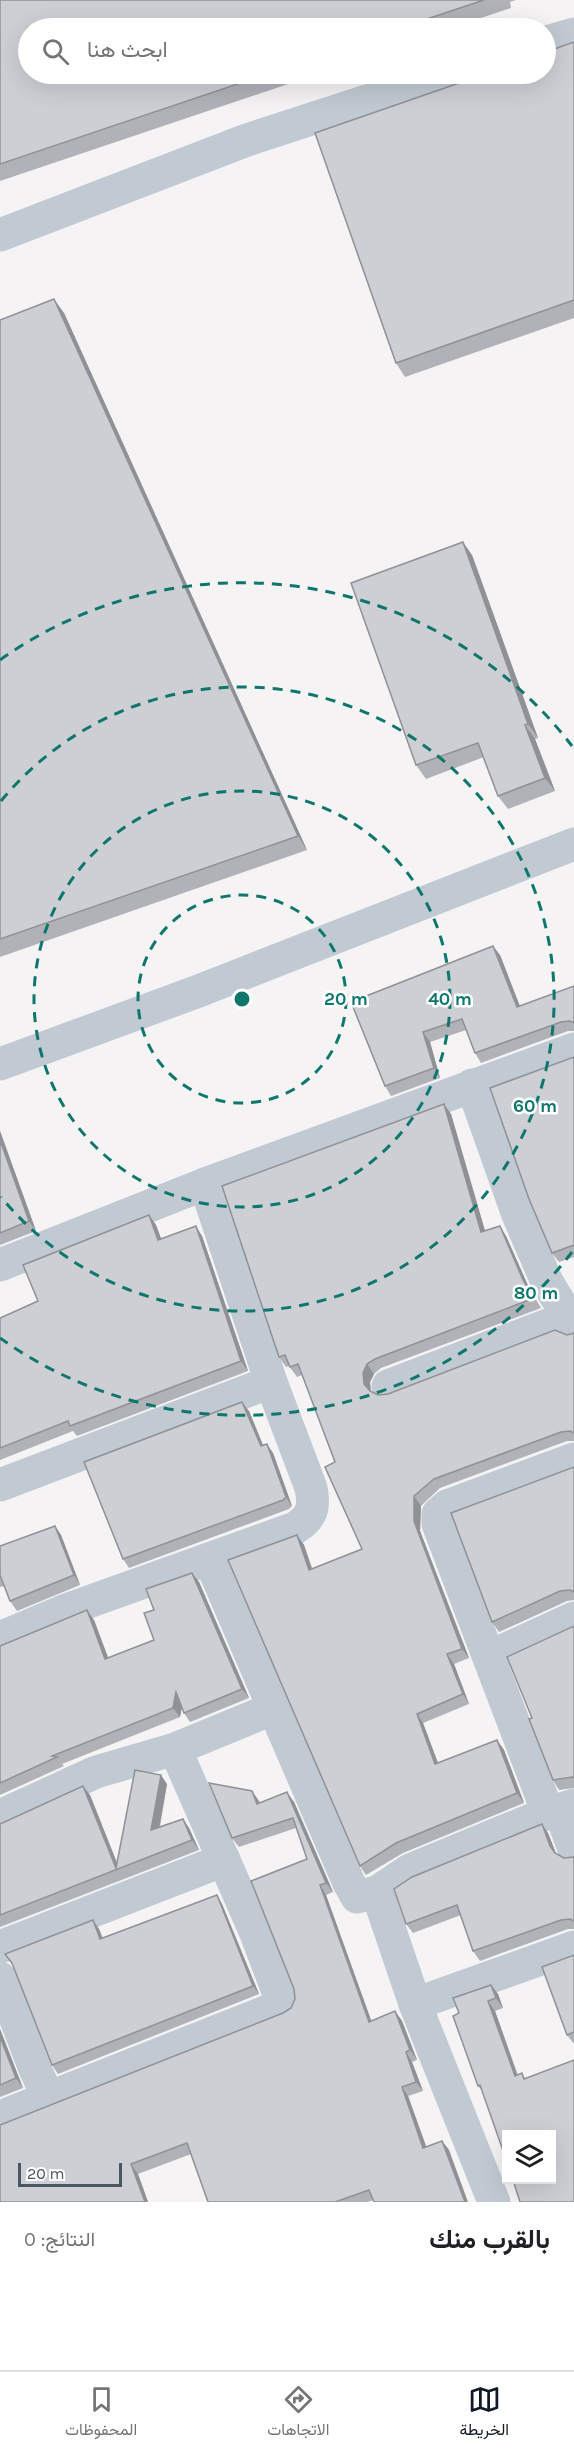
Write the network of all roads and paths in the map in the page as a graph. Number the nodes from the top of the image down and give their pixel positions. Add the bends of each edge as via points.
1 (574, 34) edge
2 (556, 39) edge
3 (419, 84) edge
4 (0, 235) edge
5 (574, 844) edge
6 (574, 1049) edge
7 (0, 1064) edge
8 (472, 1085) junction
9 (205, 1184) junction
10 (0, 1264) edge
11 (572, 1321) edge
12 (271, 1382) junction
13 (388, 1386) dead end
14 (574, 1459) edge
15 (0, 1485) edge
16 (210, 1560) junction
17 (574, 1618) edge
18 (0, 1638) edge
19 (489, 1657) junction
20 (272, 1709) junction
21 (175, 1749) junction
22 (561, 1809) edge
23 (0, 1816) edge
24 (574, 1849) edge
25 (224, 1860) junction
26 (376, 1892) junction
27 (0, 1947) edge
28 (574, 1947) edge
29 (0, 1978) edge
30 (415, 2004) junction
31 (49, 2098) junction
32 (0, 2117) edge
33 (494, 2202) edge

1 - 2 street
3 - 4 street via 248,140
5 - 7 street via 207,988
6 - 8 street
8 - 9 street
8 - 11 street via 518,1215 548,1282
9 - 10 street
9 - 12 street
11 - 13 street
12 - 15 street
12 - 16 street via 310,1488 311,1513 295,1528
14 - 19 street via 447,1506 438,1514 438,1524
16 - 18 street via 66,1610
16 - 20 street
17 - 19 street
19 - 22 street
20 - 21 street
20 - 26 street via 349,1883 357,1897
21 - 23 street via 96,1772
21 - 25 street
22 - 24 street
22 - 26 street via 410,1870
25 - 27 street
25 - 31 street via 283,2005
26 - 30 street
28 - 30 street
29 - 31 street
30 - 33 street
31 - 32 street

